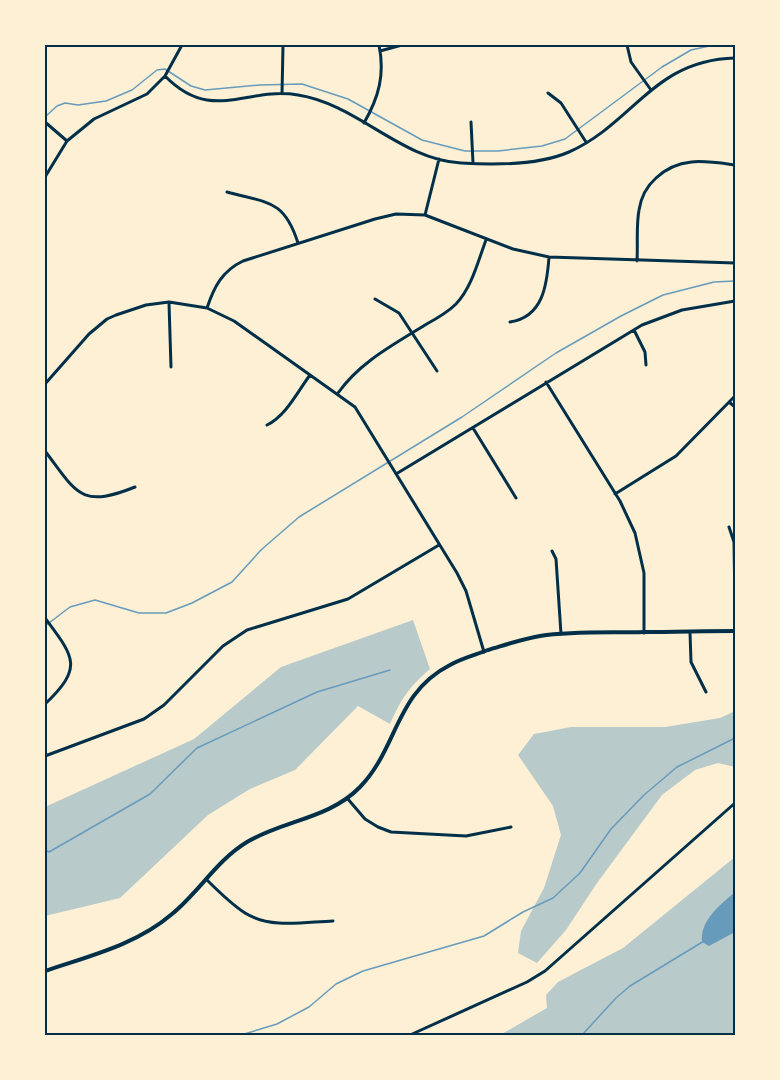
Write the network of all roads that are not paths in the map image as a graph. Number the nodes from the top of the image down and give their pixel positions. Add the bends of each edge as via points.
1 (182, 45) edge
2 (379, 45) edge
3 (402, 45) edge
4 (627, 45) edge
5 (282, 46) edge
6 (380, 51) junction
7 (735, 58) edge
8 (165, 76) junction
9 (651, 90) junction
10 (548, 93) dead end
11 (282, 94) junction
12 (45, 122) edge
13 (471, 122) dead end
14 (363, 123) junction
15 (67, 141) junction
16 (586, 142) junction
17 (439, 159) junction
18 (473, 163) junction
19 (735, 165) edge
20 (45, 177) edge
21 (227, 192) dead end
22 (424, 215) junction
23 (486, 240) junction
24 (298, 243) junction
25 (549, 257) junction
26 (637, 261) junction
27 (735, 263) edge
28 (375, 299) dead end
29 (735, 300) edge
30 (170, 302) junction
31 (207, 308) junction
32 (510, 322) dead end
33 (633, 330) junction
34 (414, 332) junction
35 (646, 365) dead end
36 (171, 367) dead end
37 (437, 371) dead end
38 (310, 375) junction
39 (546, 382) junction
40 (45, 384) edge
41 (338, 393) junction
42 (735, 396) edge
43 (729, 402) junction
44 (735, 407) edge
45 (267, 425) dead end
46 (473, 428) junction
47 (45, 451) edge
48 (396, 474) junction
49 (135, 487) dead end
50 (615, 494) junction
51 (516, 498) dead end
52 (729, 527) dead end
53 (440, 544) junction
54 (552, 551) dead end
55 (735, 608) edge
56 (45, 618) edge
57 (735, 631) edge
58 (690, 632) junction
59 (644, 633) junction
60 (561, 634) junction
61 (484, 652) junction
62 (706, 692) dead end
63 (45, 704) edge
64 (45, 756) edge
65 (347, 798) junction
66 (735, 803) edge
67 (511, 826) dead end
68 (206, 879) junction
69 (333, 921) dead end
70 (45, 971) edge
71 (410, 1035) edge

1 - 8 street
2 - 6 street
3 - 6 street
4 - 9 street via 631,62
5 - 11 street
6 - 14 street via 380,88
7 - 9 street via 692,65
8 - 11 street via 187,94 206,100
8 - 15 street via 147,94 94,119
9 - 16 street
10 - 16 street via 561,103
11 - 14 street via 314,99
12 - 15 street
13 - 18 street
14 - 17 street
15 - 20 street
16 - 18 street via 570,152 544,159
17 - 18 street
17 - 22 street
19 - 26 street via 702,160 682,162 654,180 639,209
21 - 24 street via 280,209 291,221
22 - 23 street
22 - 24 street via 396,214
23 - 25 street
23 - 34 street via 462,296 449,310
24 - 31 street via 234,265 213,289
25 - 26 street
25 - 32 street via 539,304 530,315
26 - 27 street
28 - 34 street via 399,313
29 - 33 street via 682,310
30 - 31 street
30 - 36 street
30 - 40 street via 146,305 107,320 89,334
31 - 38 street via 234,321
33 - 35 street via 645,352
33 - 39 street
34 - 37 street
34 - 41 street via 368,361
38 - 41 street
38 - 45 street via 277,419
39 - 46 street
39 - 50 street
41 - 48 street via 355,407
42 - 43 street
43 - 44 street
43 - 50 street via 676,456
46 - 48 street
46 - 51 street
47 - 49 street via 68,481 91,498
48 - 53 street
50 - 59 street via 640,548
52 - 55 street via 734,542
53 - 61 street via 466,591
53 - 64 street via 348,599 247,630 224,646 165,705 144,719
54 - 60 street via 556,559
56 - 63 street via 68,649 70,662 65,683
57 - 58 street
58 - 59 street
58 - 62 street via 691,662
59 - 60 street
60 - 61 street via 529,638
61 - 65 street via 449,665 421,687 401,714 374,771
65 - 67 street via 365,819 391,832 466,836
65 - 68 street via 322,813 250,840 228,855
66 - 71 street via 545,971
68 - 69 street via 253,917 282,923
68 - 70 street via 149,932

